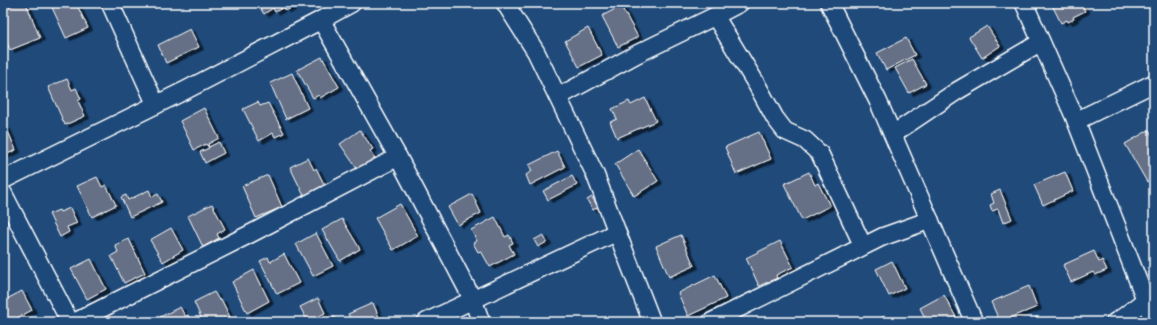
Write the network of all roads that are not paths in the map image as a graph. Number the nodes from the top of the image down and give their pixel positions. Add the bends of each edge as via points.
1 (110, 3) edge
2 (352, 3) edge
3 (505, 3) edge
4 (740, 3) edge
5 (829, 3) edge
6 (1024, 3) edge
7 (714, 16) junction
8 (321, 20) junction
9 (1041, 42) junction
10 (1154, 83) edge
11 (558, 97) junction
12 (156, 105) junction
13 (1076, 121) junction
14 (893, 134) junction
15 (398, 157) junction
16 (3, 180) edge
17 (3, 193) edge
18 (930, 220) junction
19 (617, 232) junction
20 (863, 246) junction
21 (1149, 297) edge
22 (473, 300) junction
23 (70, 322) edge
24 (75, 322) edge
25 (426, 322) edge
26 (482, 322) edge
27 (652, 322) edge
28 (711, 322) edge
29 (974, 322) edge
30 (1115, 322) edge
31 (1154, 322) edge

1 - 12 street
2 - 8 street
3 - 11 street via 536,52
4 - 7 street
5 - 14 street
6 - 9 street
7 - 11 street
7 - 20 street via 775,118 786,131 804,140 820,154
8 - 12 street
8 - 15 street
9 - 13 street
9 - 14 street via 957,91
10 - 13 street
11 - 19 street via 595,174
12 - 16 street
13 - 21 street
14 - 18 street
15 - 22 street
15 - 24 street
17 - 23 street
18 - 20 street
18 - 29 street
19 - 22 street
19 - 27 street
20 - 28 street
21 - 30 street
21 - 31 street
22 - 25 street
22 - 26 street

